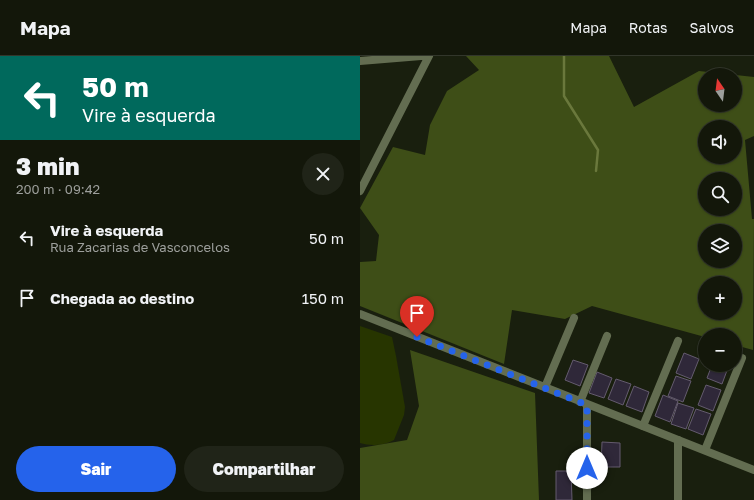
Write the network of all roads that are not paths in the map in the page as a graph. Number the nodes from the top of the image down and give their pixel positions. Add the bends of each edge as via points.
1 (363, 56) edge
2 (421, 56) edge
3 (429, 56) edge
4 (360, 61) edge
5 (360, 191) edge
6 (360, 314) edge
7 (574, 318) dead end
8 (607, 336) dead end
9 (678, 341) dead end
10 (736, 372) edge
11 (545, 388) junction
12 (584, 403) junction
13 (643, 426) junction
14 (678, 440) junction
15 (705, 450) junction
16 (754, 470) edge
17 (587, 500) edge
18 (678, 500) edge

1 - 4 street
2 - 4 street
3 - 5 street
6 - 11 street
7 - 11 street
8 - 12 street
9 - 13 street
10 - 15 street
11 - 12 street
12 - 13 street
12 - 17 street
13 - 14 street
14 - 15 street
14 - 18 street
15 - 16 street

